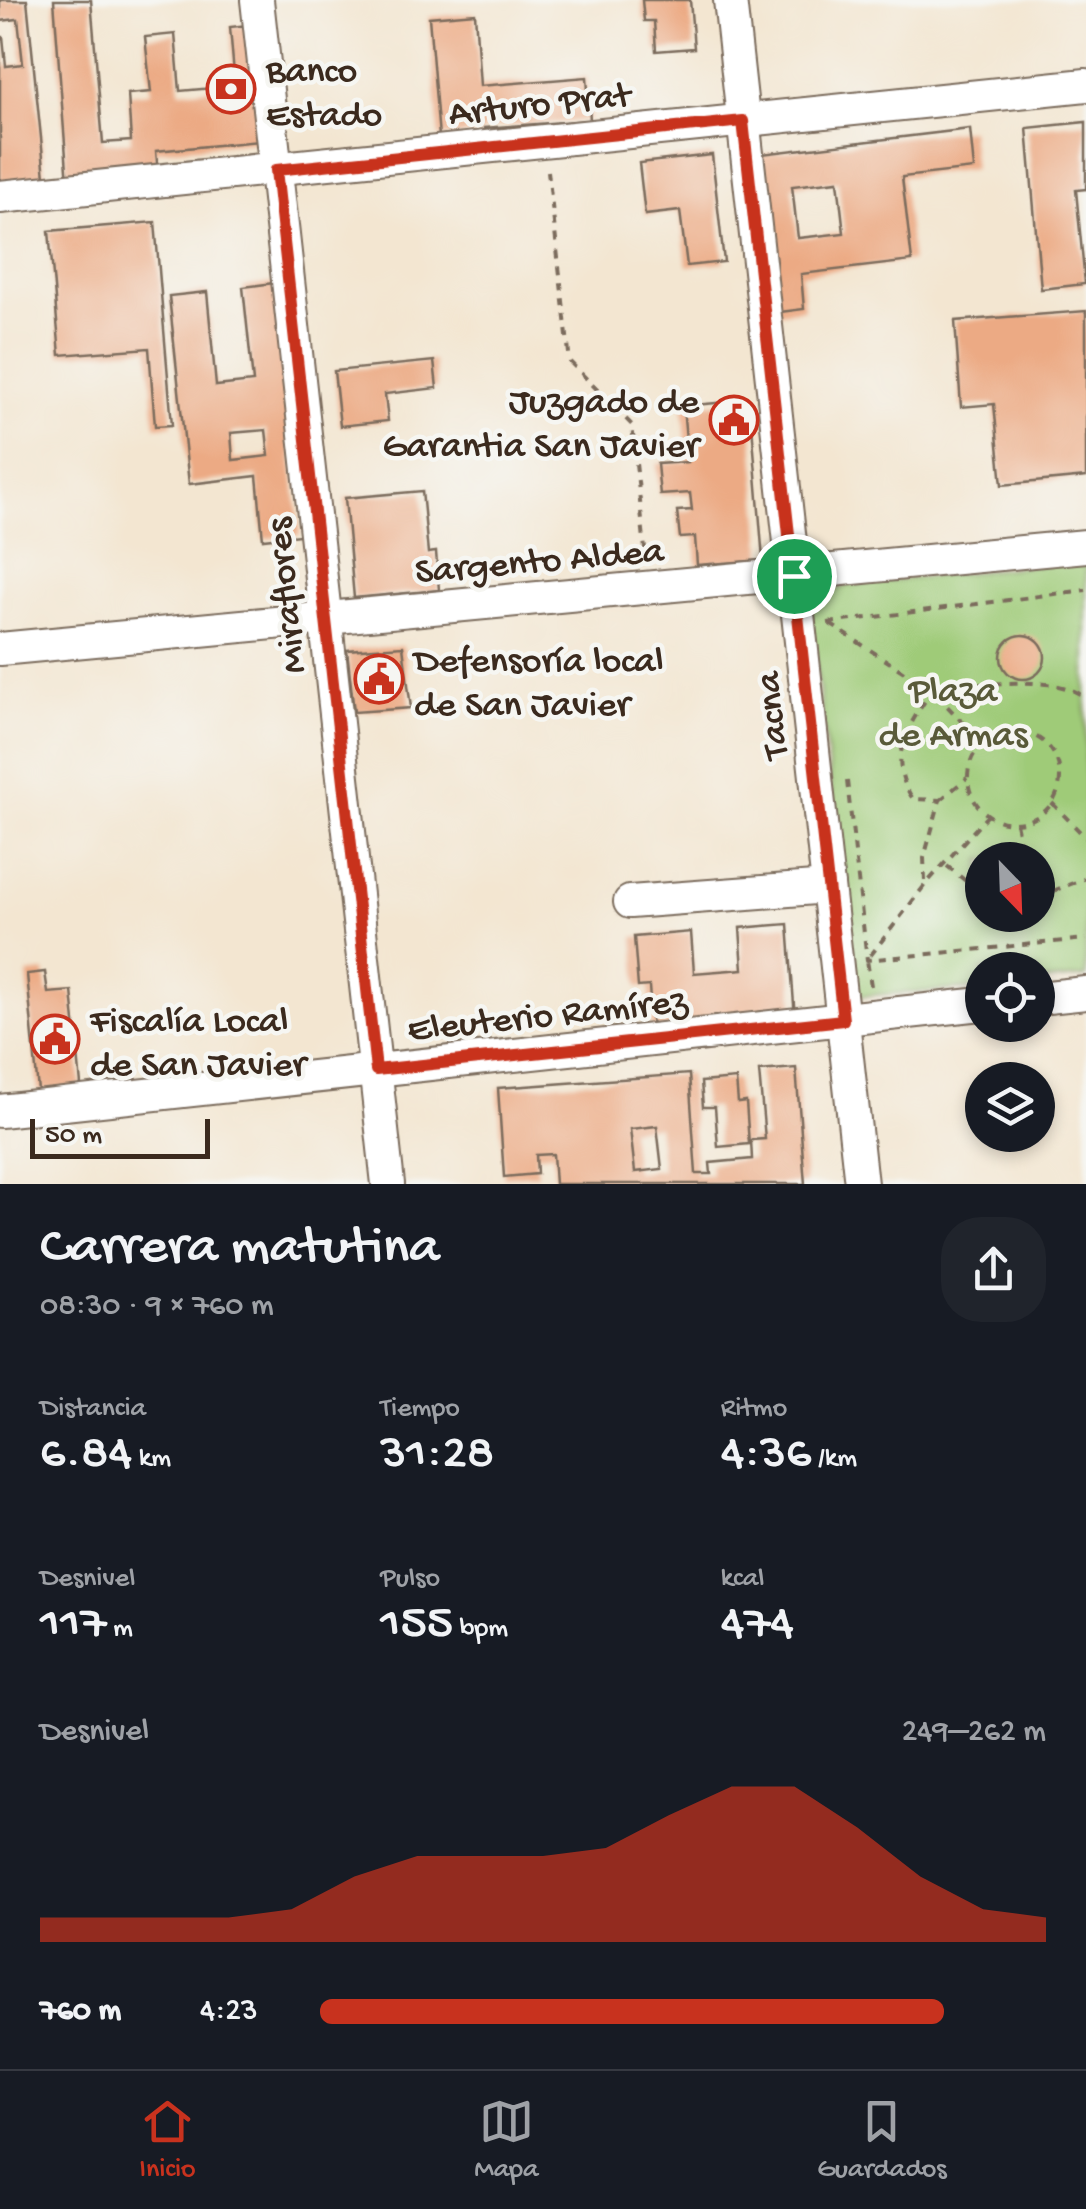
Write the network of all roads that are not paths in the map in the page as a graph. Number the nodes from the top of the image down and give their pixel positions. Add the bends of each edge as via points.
1 (257, 0) edge
2 (730, 0) edge
3 (1086, 85) edge
4 (743, 121) junction
5 (276, 170) junction
6 (0, 198) edge
7 (1086, 546) edge
8 (795, 585) junction
9 (326, 617) junction
10 (0, 649) edge
11 (828, 887) junction
12 (630, 902) dead end
13 (1086, 992) edge
14 (1055, 996) edge
15 (965, 1006) edge
16 (843, 1020) junction
17 (376, 1070) junction
18 (0, 1111) edge
19 (388, 1184) edge
20 (861, 1184) edge

1 - 5 street, Miraflores
2 - 4 street, Tacna
3 - 4 street, Arturo Prat
4 - 5 street, Arturo Prat
4 - 8 street, Tacna
5 - 6 street, Arturo Prat
5 - 9 street, Miraflores
7 - 8 street, Sargento Aldea
8 - 9 street, Sargento Aldea via 648,588
8 - 11 street, Tacna
9 - 10 street, Sargento Aldea
9 - 17 street, Miraflores
11 - 12 street
11 - 16 street, Tacna
13 - 14 street
15 - 16 street, Eleuterio Ramírez
16 - 17 street, Eleuterio Ramírez
16 - 20 street, Tacna
17 - 18 street, Eleuterio Ramírez
17 - 19 street, Miraflores

